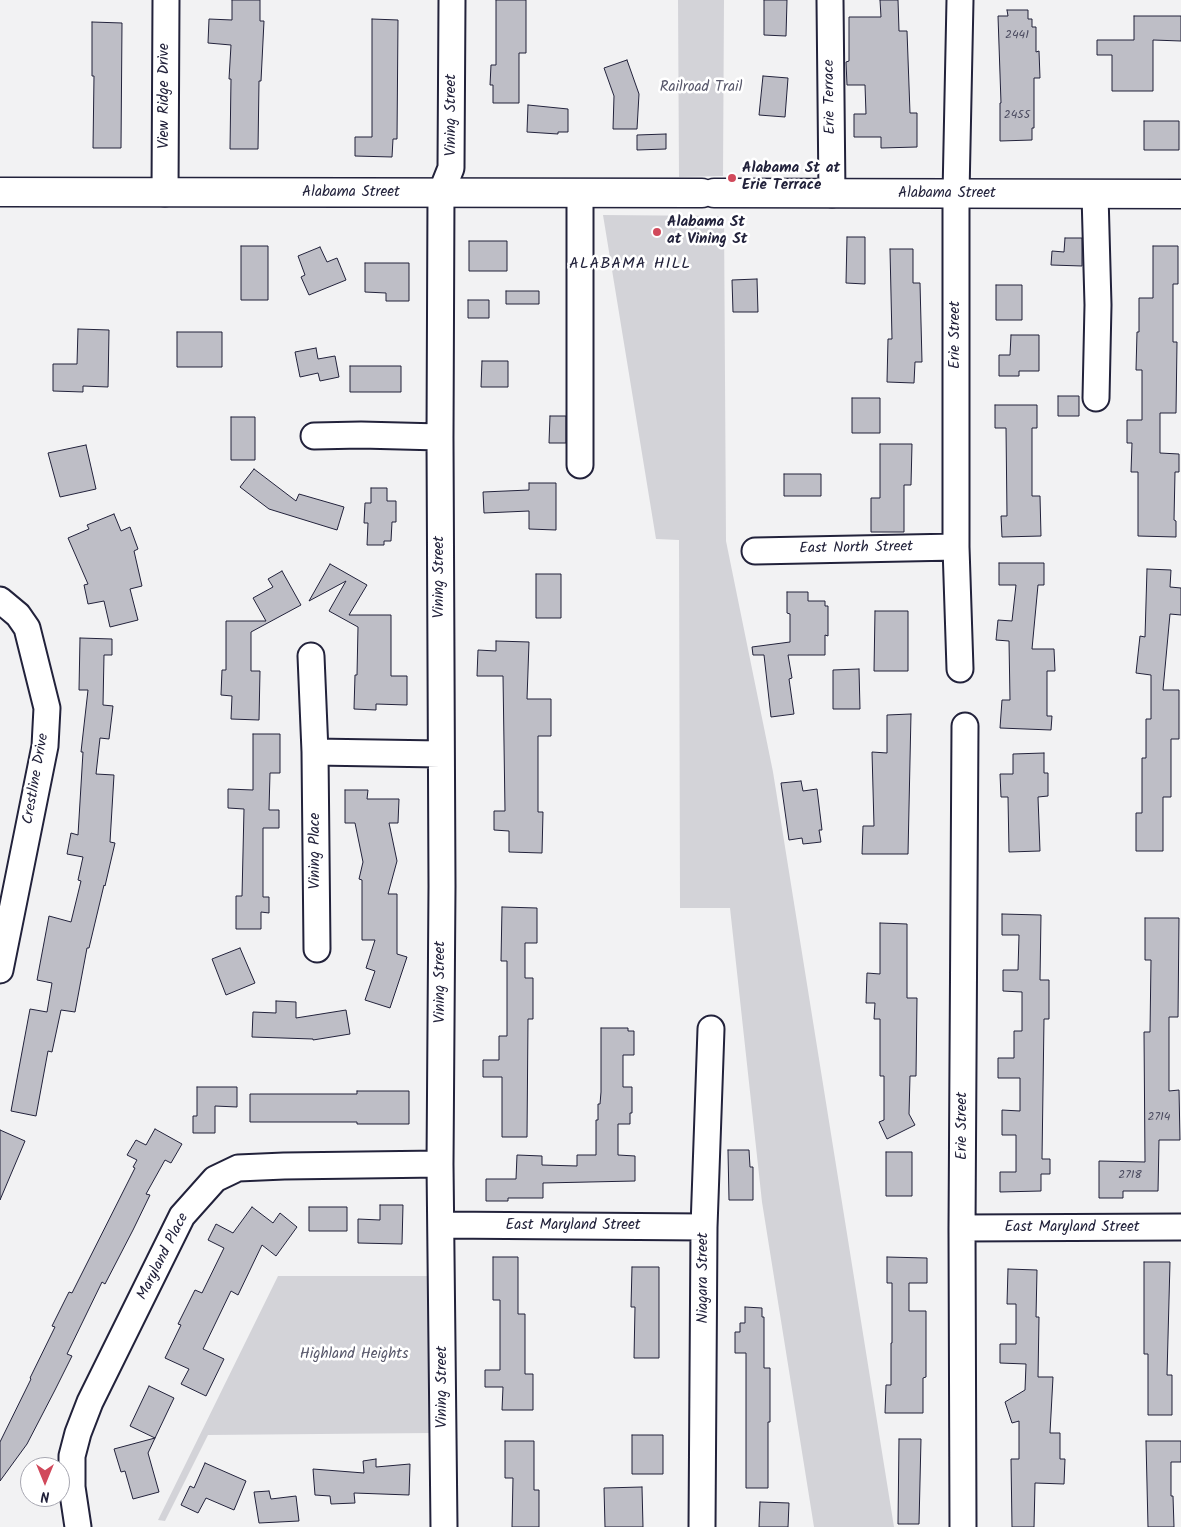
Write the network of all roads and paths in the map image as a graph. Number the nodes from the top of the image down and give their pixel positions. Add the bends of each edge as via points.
1 (166, 0) edge
2 (452, 0) edge
3 (830, 0) edge
4 (960, 0) edge
5 (0, 192) edge
6 (165, 192) junction
7 (441, 193) junction
8 (580, 193) junction
9 (832, 194) junction
10 (956, 194) junction
11 (1095, 194) junction
12 (1181, 194) edge
13 (1096, 398) dead end
14 (314, 436) dead end
15 (440, 437) junction
16 (580, 465) dead end
17 (956, 547) junction
18 (755, 551) dead end
19 (0, 600) edge
20 (311, 656) dead end
21 (960, 669) dead end
22 (965, 726) dead end
23 (315, 752) junction
24 (440, 754) junction
25 (317, 949) dead end
26 (0, 970) edge
27 (711, 1029) dead end
28 (440, 1164) junction
29 (441, 1225) junction
30 (704, 1227) junction
31 (1181, 1227) edge
32 (962, 1228) junction
33 (442, 1526) edge
34 (78, 1527) edge
35 (702, 1527) edge
36 (963, 1527) edge

1 - 6 street, View Ridge Drive
2 - 7 street, Vining Street via 451,168
3 - 9 street, Erie Terrace
4 - 10 street, Erie Street
5 - 6 main road, Alabama Street
6 - 7 main road, Alabama Street
7 - 8 main road, Alabama Street
7 - 15 street, Vining Street
8 - 9 main road, Alabama Street
8 - 16 street
9 - 10 main road, Alabama Street
10 - 11 main road, Alabama Street
10 - 17 street, Erie Street
11 - 12 main road, Alabama Street
11 - 13 street
14 - 15 street
15 - 24 street, Vining Street
17 - 18 street, East North Street
17 - 21 street, Erie Street
19 - 26 street, Crestline Drive via 18,615 27,628 47,708 45,746
20 - 23 street, Vining Place
22 - 32 street, Erie Street
23 - 24 street
23 - 25 street, Vining Place
24 - 28 street, Vining Street
27 - 30 street, Niagara Street
28 - 29 street, Vining Street
28 - 34 street, Maryland Place via 238,1168 215,1178 182,1216 78,1432 72,1456 72,1487
29 - 30 street, East Maryland Street
29 - 33 street, Vining Street
30 - 35 street, Niagara Street
31 - 32 street, East Maryland Street
32 - 36 street, Erie Street

